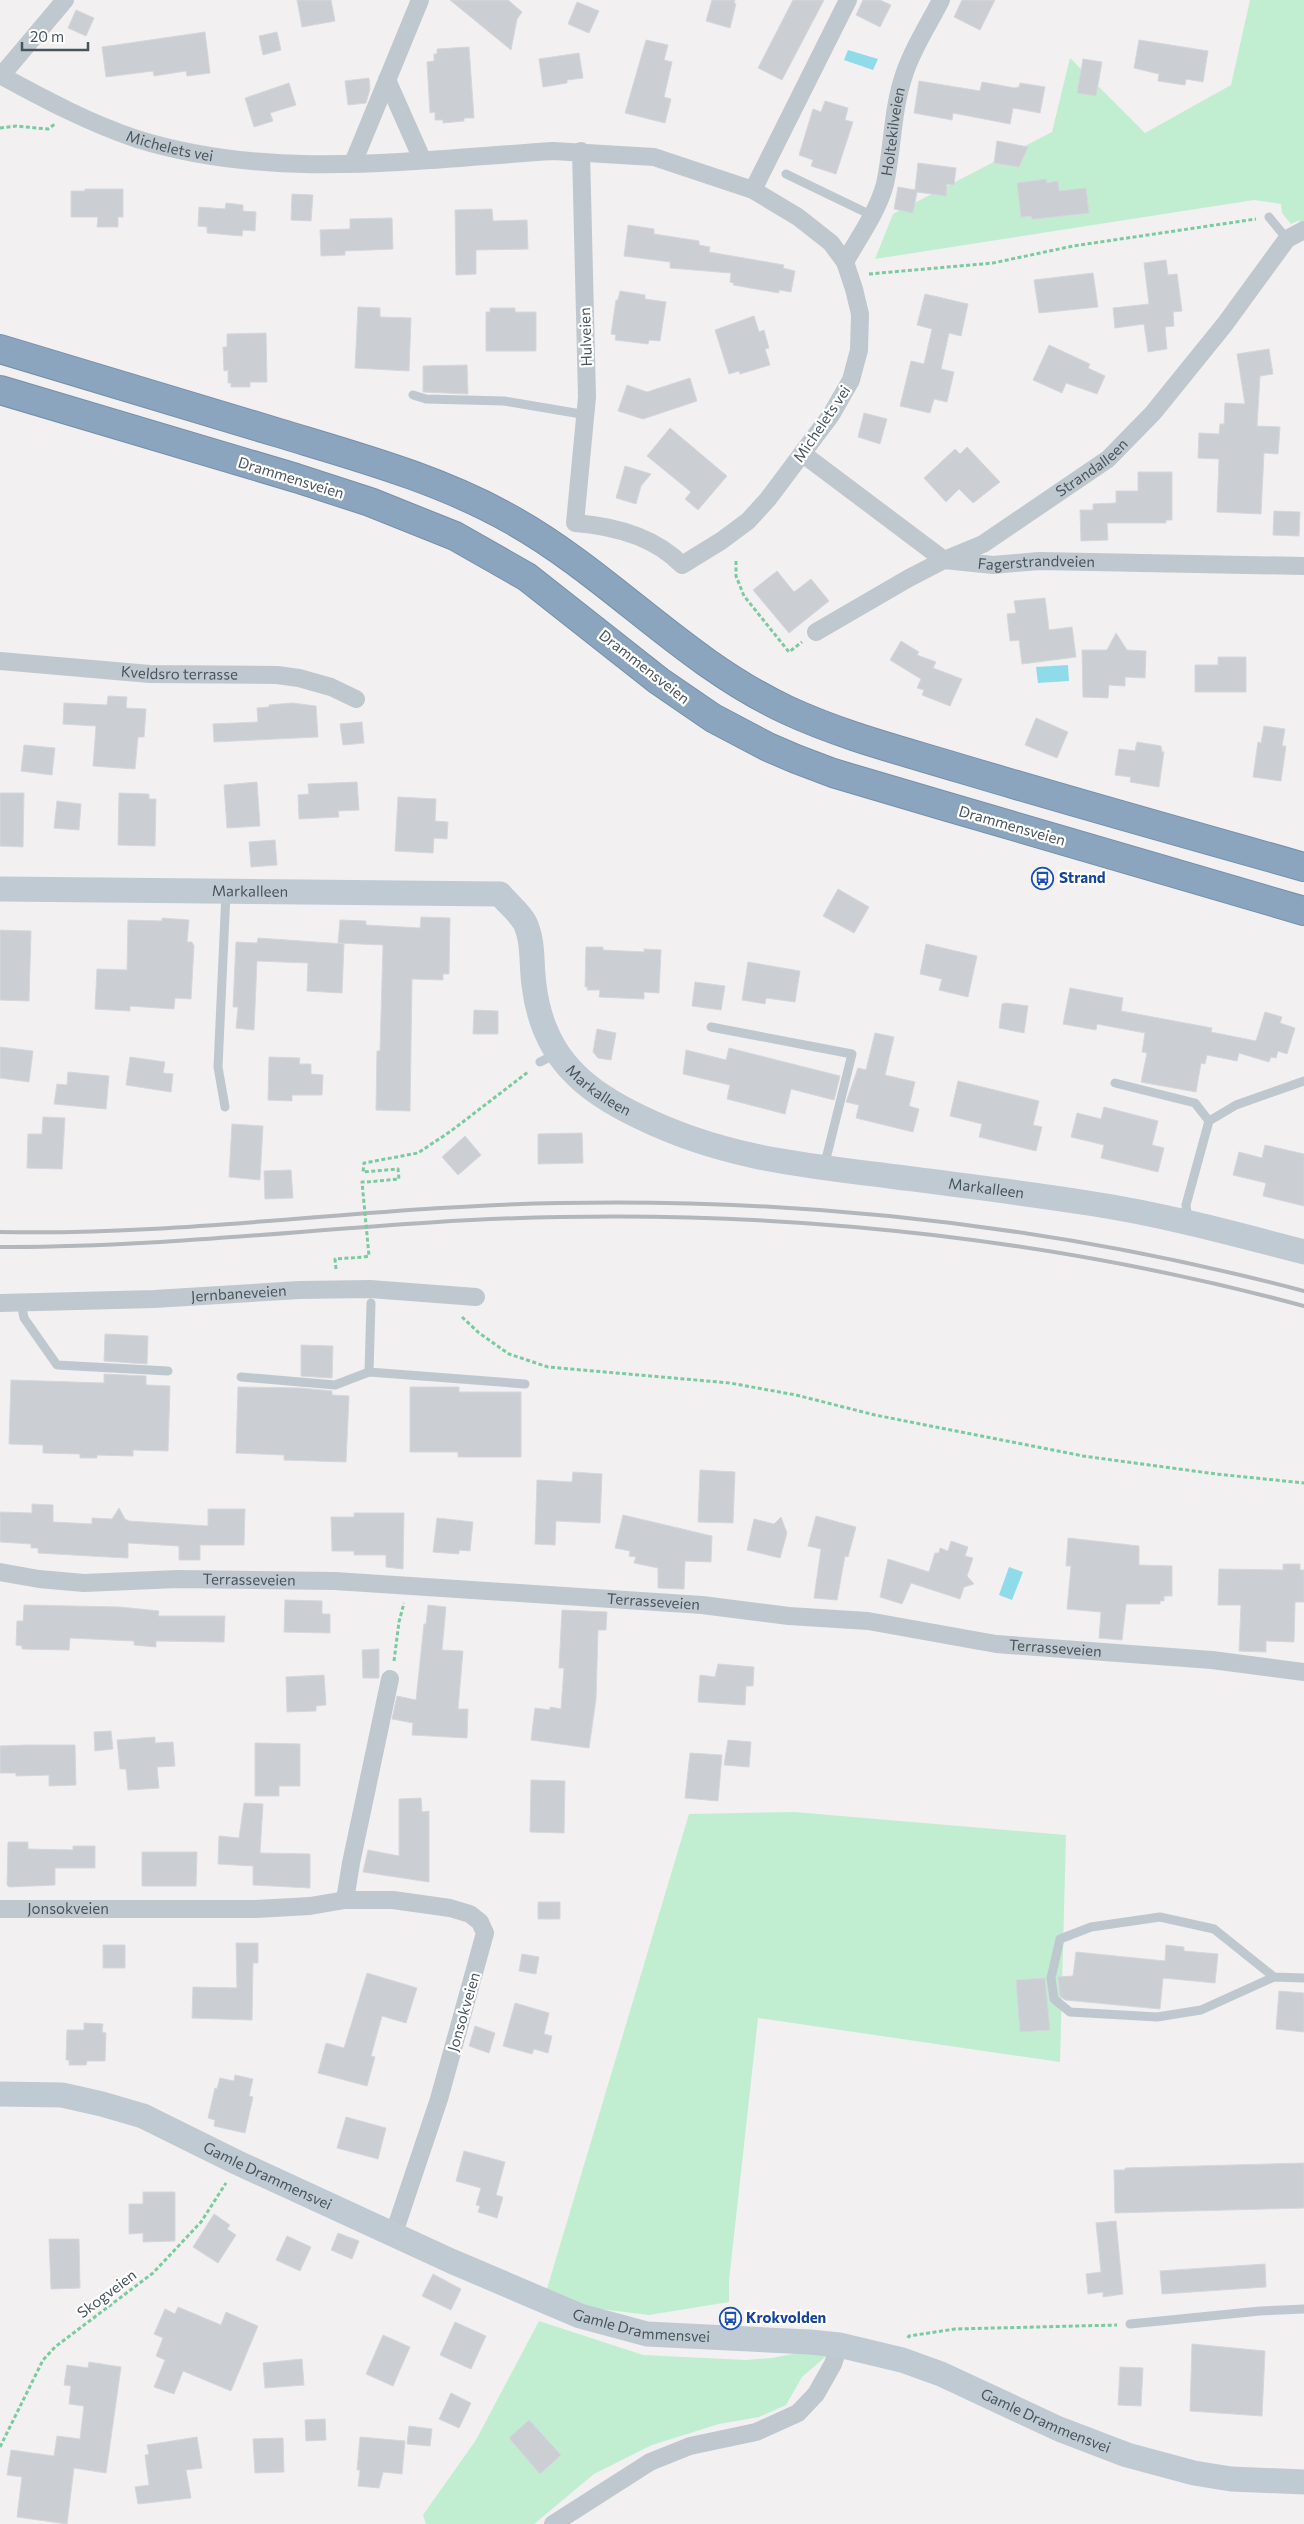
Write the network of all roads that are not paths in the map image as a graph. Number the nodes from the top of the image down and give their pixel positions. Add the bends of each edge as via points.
1 (65, 0) edge
2 (420, 0) edge
3 (848, 0) edge
4 (941, 0) edge
5 (0, 75) edge
6 (387, 80) junction
7 (580, 151) junction
8 (422, 159) junction
9 (353, 164) junction
10 (786, 174) dead end
11 (753, 190) junction
12 (872, 216) junction
13 (1269, 217) road end
14 (1304, 230) edge
15 (1287, 239) junction
16 (845, 262) junction
17 (0, 349) edge
18 (0, 390) edge
19 (413, 395) dead end
20 (587, 415) junction
21 (803, 454) junction
22 (944, 560) junction
23 (682, 565) joint
24 (1304, 566) edge
25 (816, 632) road end
26 (0, 661) edge
27 (356, 699) dead end
28 (1304, 867) edge
29 (0, 889) edge
30 (226, 893) junction
31 (1304, 911) edge
32 (711, 1027) dead end
33 (1304, 1081) edge
34 (1115, 1083) dead end
35 (225, 1107) dead end
36 (1209, 1121) junction
37 (824, 1168) junction
38 (1188, 1222) junction
39 (1304, 1252) edge
40 (476, 1297) dead end
41 (21, 1302) junction
42 (0, 1303) edge
43 (371, 1303) dead end
44 (168, 1372) dead end
45 (369, 1372) junction
46 (241, 1377) dead end
47 (525, 1384) dead end
48 (0, 1572) edge
49 (1304, 1672) edge
50 (390, 1679) dead end
51 (345, 1900) junction
52 (0, 1908) edge
53 (1274, 1977) junction
54 (1304, 1978) edge
55 (0, 2094) edge
56 (394, 2233) junction
57 (1304, 2309) edge
58 (1130, 2324) road end
59 (839, 2345) junction
60 (1304, 2482) edge
61 (553, 2524) edge

1 - 5 street
2 - 6 street
3 - 11 street
4 - 12 street, Holtekilveien via 904,73 894,112 894,140 884,186
5 - 9 street, Michelets vei via 69,112 136,138 220,158 280,164
6 - 8 street
6 - 9 street
7 - 8 street, Michelets vei
7 - 11 street, Michelets vei via 654,158
7 - 20 street, Hulveien
8 - 9 street, Michelets vei
10 - 12 lane
11 - 16 street, Michelets vei via 798,217 832,243
12 - 16 street, Holtekilveien
13 - 15 lane
14 - 15 street, Strandalleen
15 - 22 street, Strandalleen via 1154,413 1108,459 983,544
16 - 21 street, Michelets vei via 860,314 859,350 851,380
17 - 28 highway via 383,465 473,500 562,552 710,666 763,698 811,720 1074,803
18 - 31 highway, Drammensveien via 333,490 455,536 527,577 659,681 713,718 796,759 966,813
19 - 20 lane via 426,399 504,401
20 - 23 street, Hulveien via 575,522 594,524 643,539 660,546
21 - 22 street
21 - 23 street, Michelets vei via 748,521
22 - 24 street, Fagerstrandveien via 993,565 1039,561
22 - 25 street, Strandalleen
26 - 27 street, Kveldsro terrasse via 150,674 277,675 331,687
29 - 30 main road, Markalleen
30 - 35 lane via 218,1067
30 - 37 main road, Markalleen via 500,894 525,923 533,955 538,1008 548,1037 549,1058 631,1113 668,1130 731,1152
32 - 37 lane via 852,1054
33 - 36 lane via 1236,1105
34 - 36 lane via 1195,1103
36 - 38 lane via 1186,1204
37 - 38 main road, Markalleen via 1014,1192
38 - 39 main road, Markalleen
40 - 41 street, Jernbaneveien via 370,1289
41 - 42 street, Jernbaneveien
41 - 44 lane via 24,1318 57,1365
43 - 45 lane
45 - 46 lane via 335,1385
45 - 47 lane
48 - 49 street, Terrasseveien via 84,1583 178,1579 335,1580 702,1605 789,1616 868,1621 996,1644 1212,1660
50 - 51 street
51 - 52 street, Jonsokveien via 256,1909
51 - 56 street, Jonsokveien via 393,1900 450,1908 470,1914 486,1932 440,2099
53 - 53 lane via 1214,1929 1160,1917 1091,1926 1060,1939 1051,1978 1054,1999 1070,2012 1157,2017 1201,2010
53 - 54 lane
55 - 56 main road, Gamle Drammensvei via 62,2095 142,2116
56 - 59 main road, Gamle Drammensvei via 542,2302 613,2326 681,2337
57 - 58 lane
59 - 60 main road, Gamle Drammensvei via 902,2360 941,2374 1059,2429 1127,2455 1231,2479
59 - 61 street via 833,2364 816,2394 798,2413 756,2432 690,2446 650,2462

